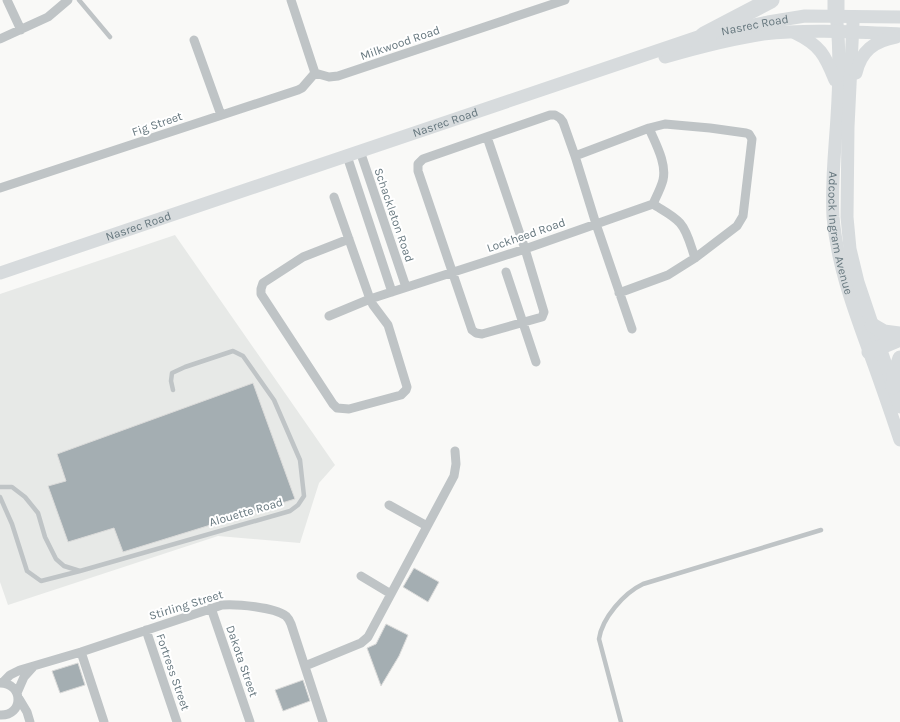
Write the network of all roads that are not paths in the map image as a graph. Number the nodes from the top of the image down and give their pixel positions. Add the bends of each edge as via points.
1 (7, 0) edge
2 (68, 0) edge
3 (79, 0) edge
4 (291, 0) edge
5 (565, 0) edge
6 (771, 0) edge
7 (836, 16) edge
8 (854, 16) junction
9 (900, 17) edge
10 (21, 30) junction
11 (793, 32) junction
12 (853, 32) junction
13 (704, 35) junction
14 (900, 35) edge
15 (110, 38) dead end
16 (0, 39) edge
17 (194, 40) dead end
18 (315, 73) junction
19 (838, 86) junction
20 (851, 93) junction
21 (221, 115) junction
22 (649, 128) junction
23 (487, 137) junction
24 (361, 155) junction
25 (575, 156) junction
26 (348, 159) junction
27 (0, 188) edge
28 (334, 197) dead end
29 (653, 204) junction
30 (384, 222) junction
31 (596, 224) junction
32 (370, 227) junction
33 (349, 239) junction
34 (525, 249) junction
35 (695, 258) junction
36 (0, 272) edge
37 (453, 272) junction
38 (506, 272) dead end
39 (0, 280) edge
40 (406, 287) junction
41 (392, 292) junction
42 (619, 293) junction
43 (370, 299) junction
44 (329, 316) dead end
45 (523, 323) junction
46 (872, 325) junction
47 (632, 329) dead end
48 (900, 334) edge
49 (900, 339) edge
50 (875, 350) junction
51 (900, 358) edge
52 (536, 362) dead end
53 (893, 387) junction
54 (173, 390) dead end
55 (900, 407) edge
56 (900, 440) edge
57 (455, 452) dead end
58 (0, 487) edge
59 (0, 497) edge
60 (389, 505) dead end
61 (427, 526) junction
62 (821, 530) dead end
63 (80, 571) junction
64 (361, 576) dead end
65 (391, 594) junction
66 (211, 608) junction
67 (146, 630) junction
68 (81, 652) junction
69 (34, 666) junction
70 (305, 666) junction
71 (1, 683) edge
72 (17, 695) junction
73 (2, 716) edge
74 (13, 722) edge
75 (30, 722) edge
76 (104, 722) edge
77 (177, 722) edge
78 (250, 722) edge
79 (323, 722) edge
80 (621, 722) edge

1 - 10 street
2 - 10 street via 48,17
3 - 15 lane
4 - 18 street
5 - 18 street, Milkwood Road via 338,76 329,77
6 - 13 highway
7 - 8 main road, Nasrec Road
7 - 11 main road, Nasrec Road
7 - 12 main road, Nasrec Road
7 - 13 main road, Nasrec Road via 805,16
7 - 19 main road, Adcock Ingram Avenue
8 - 9 main road, Nasrec Road
8 - 12 main road, Adcock Ingram Avenue
10 - 16 street
11 - 19 main road via 820,50
11 - 24 main road, Nasrec Road via 755,36 706,46
12 - 14 main road, Nasrec Road
12 - 20 main road, Adcock Ingram Avenue
13 - 24 main road, Nasrec Road
14 - 20 main road via 883,40 866,52 859,63
17 - 21 street
18 - 21 street, Fig Street via 298,90
19 - 50 main road, Adcock Ingram Avenue via 833,173 837,250 846,286
20 - 46 main road, Adcock Ingram Avenue via 847,217 850,249
21 - 27 street, Fig Street
22 - 25 street
22 - 29 street via 661,158 663,173 663,180
22 - 35 street via 665,124 710,128 746,133 752,139 741,222
23 - 25 street via 555,114 563,122
23 - 34 street
23 - 37 street via 423,159 418,164 418,171
24 - 26 main road, Nasrec Road
24 - 30 street, Schackleton Road
25 - 31 street
26 - 32 street
26 - 36 main road, Nasrec Road
26 - 39 main road, Nasrec Road
28 - 33 street
29 - 31 street, Lockheed Road
29 - 35 street via 680,223 688,236
30 - 32 street
30 - 40 street, Schackleton Road
31 - 34 street, Lockheed Road
31 - 42 street
32 - 41 street
33 - 43 street
33 - 43 street via 303,257 263,283 261,289 261,294 337,408 349,410 401,395 406,390 388,326
34 - 37 street, Lockheed Road
34 - 45 street via 544,312 542,317
35 - 42 street via 668,275
37 - 40 street, Lockheed Road
37 - 45 street via 470,327 476,333 482,334
38 - 45 street
40 - 41 street, Lockheed Road
41 - 43 street, Lockheed Road
42 - 47 street
43 - 44 street, Lockheed Road
45 - 52 street
46 - 48 main road via 884,332
46 - 50 main road, Adcock Ingram Avenue
49 - 50 main road
50 - 53 main road, Adcock Ingram Avenue
50 - 56 main road, Adcock Ingram Avenue
51 - 53 main road
53 - 55 main road, Adcock Ingram Avenue
54 - 63 lane, Alouette Road via 172,373 232,351 243,356 274,400 300,460 304,496 290,511
57 - 61 street via 454,476
58 - 63 lane via 12,487 25,497 38,513 45,537 56,559 64,566
59 - 63 lane, Alouette Road via 12,524 27,571 41,581
60 - 61 street
61 - 65 street
62 - 80 lane via 643,584 624,596 604,624 599,639
64 - 65 street
65 - 70 street via 365,640
66 - 67 street, Stirling Street
66 - 70 street, Stirling Street via 234,604 284,615 291,624
66 - 78 street, Dakota Street
67 - 68 street, Stirling Street
67 - 77 street, Fortress Street
68 - 69 street, Stirling Street
68 - 76 street
69 - 71 street, Stirling Street via 10,675
69 - 72 street via 24,677
70 - 79 street, Stirling Street
71 - 72 street via 9,684
72 - 73 street via 15,709
72 - 75 street
73 - 74 street

